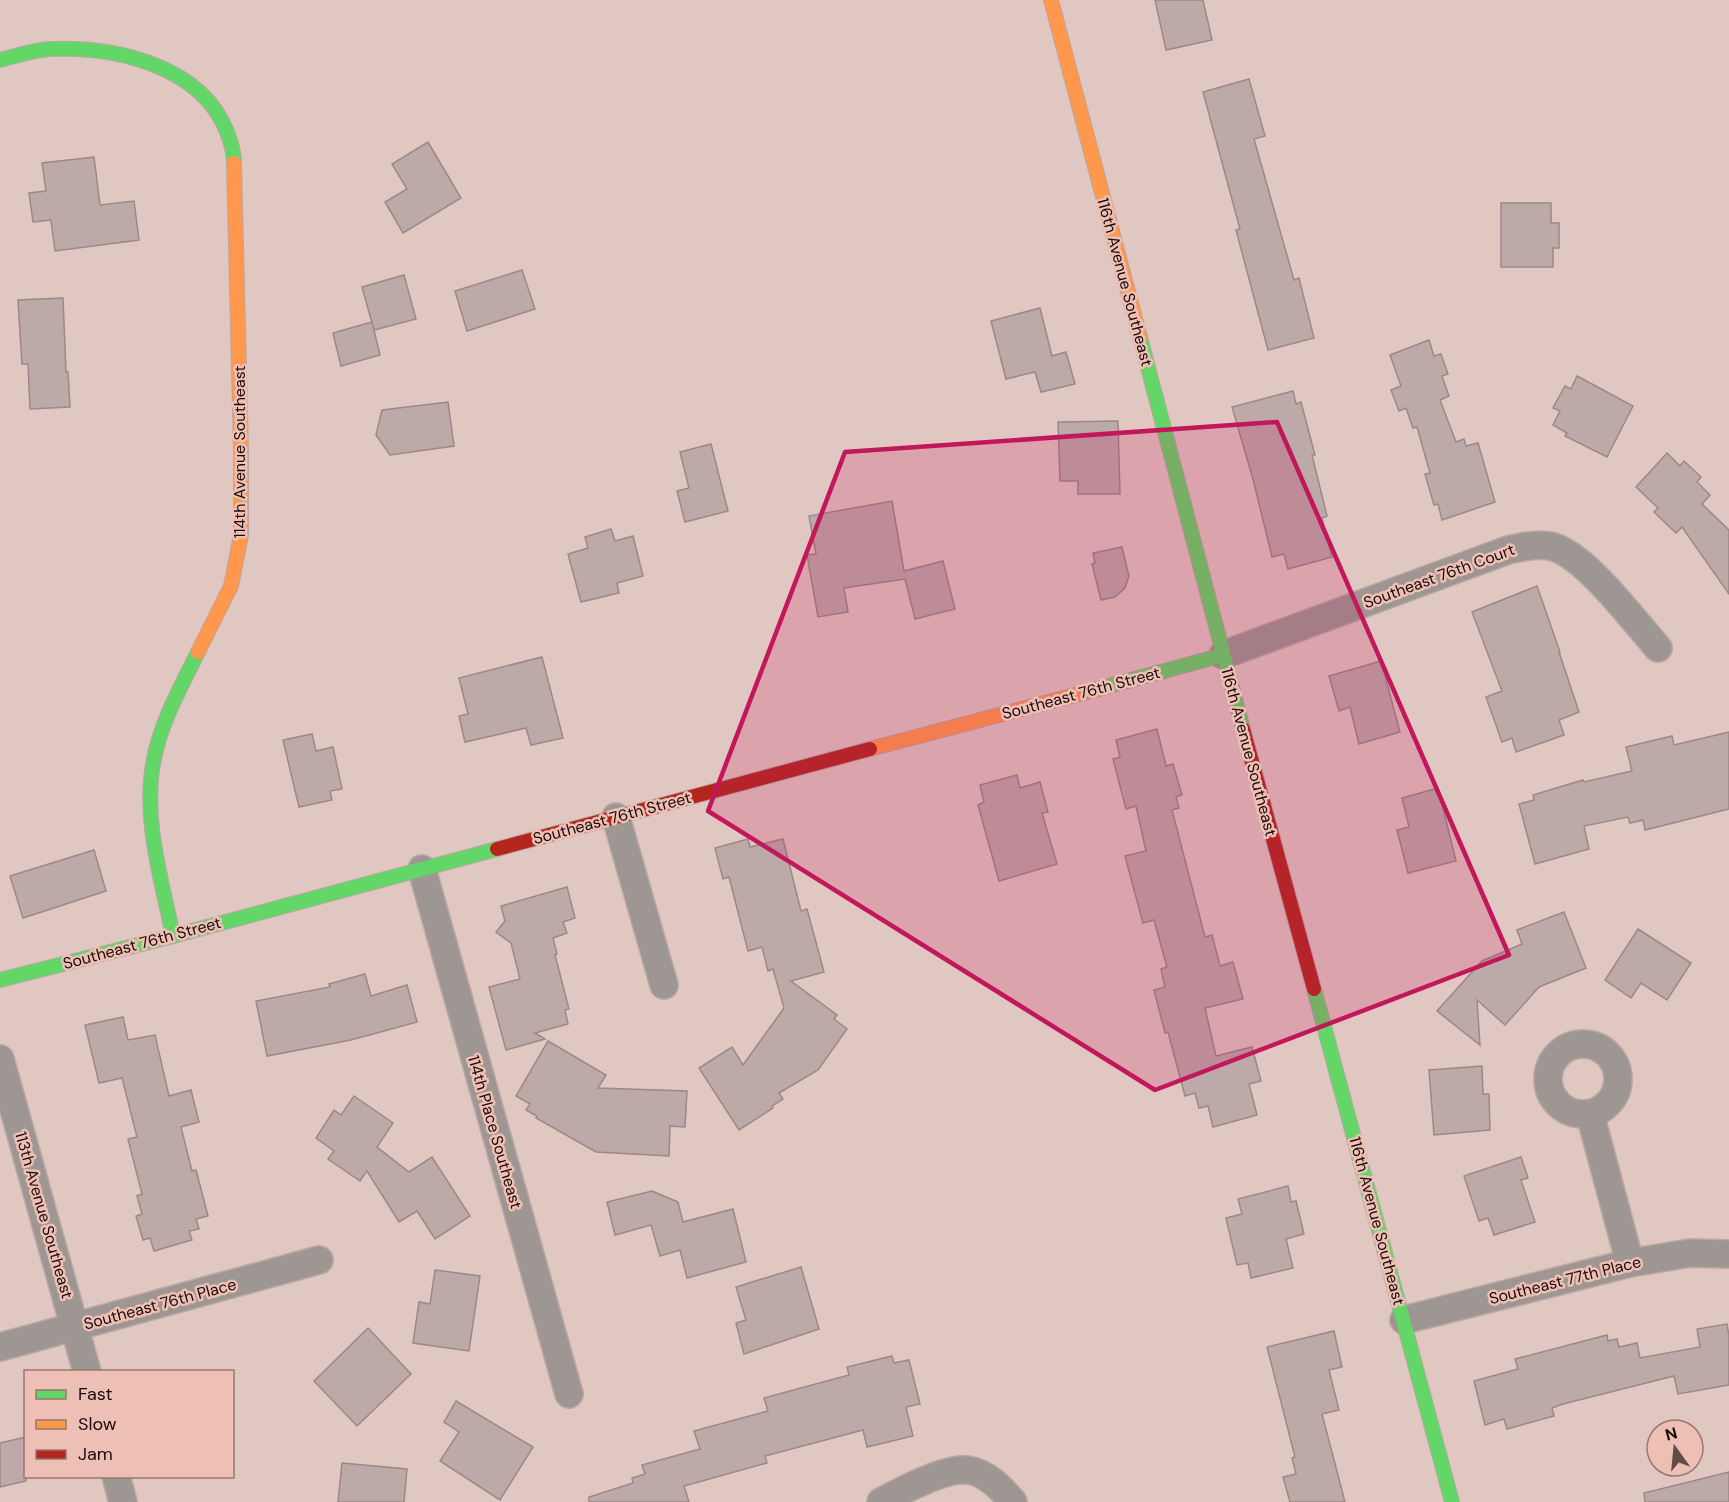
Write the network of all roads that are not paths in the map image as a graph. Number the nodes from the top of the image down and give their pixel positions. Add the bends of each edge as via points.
1 (1051, 0) edge
2 (0, 60) edge
3 (1658, 648) dead end
4 (1223, 656) junction
5 (616, 817) junction
6 (422, 869) junction
7 (173, 936) junction
8 (0, 980) edge
9 (664, 985) dead end
10 (0, 1059) edge
11 (1590, 1114) dead end
12 (1729, 1254) edge
13 (319, 1260) dead end
14 (1630, 1263) junction
15 (1404, 1320) junction
16 (75, 1327) junction
17 (0, 1347) edge
18 (87, 1370) edge
19 (569, 1394) dead end
20 (117, 1478) edge
21 (123, 1502) edge
22 (881, 1502) edge
23 (1013, 1502) edge
24 (1452, 1502) edge

1 - 4 street, 116th Avenue Southeast
2 - 7 street, 114th Avenue Southeast via 49,49 116,53 148,62 194,88 215,109 234,153 241,535 231,586 171,707 155,753 150,809 156,859
3 - 4 street, Southeast 76th Court via 1571,555 1551,546 1528,545
4 - 5 street, Southeast 76th Street
4 - 15 street, 116th Avenue Southeast
5 - 6 street, Southeast 76th Street
5 - 9 street
6 - 7 street, Southeast 76th Street
6 - 19 street, 114th Place Southeast
7 - 8 street, Southeast 76th Street
10 - 16 street, 113th Avenue Southeast
11 - 14 street
12 - 14 street, Southeast 77th Place via 1690,1253
13 - 16 street, Southeast 76th Place
14 - 15 street, Southeast 77th Place
15 - 24 street, 116th Avenue Southeast
16 - 17 street, Southeast 76th Place
16 - 18 street, 113th Avenue Southeast
20 - 21 street
22 - 23 street via 923,1481 967,1470 997,1485

